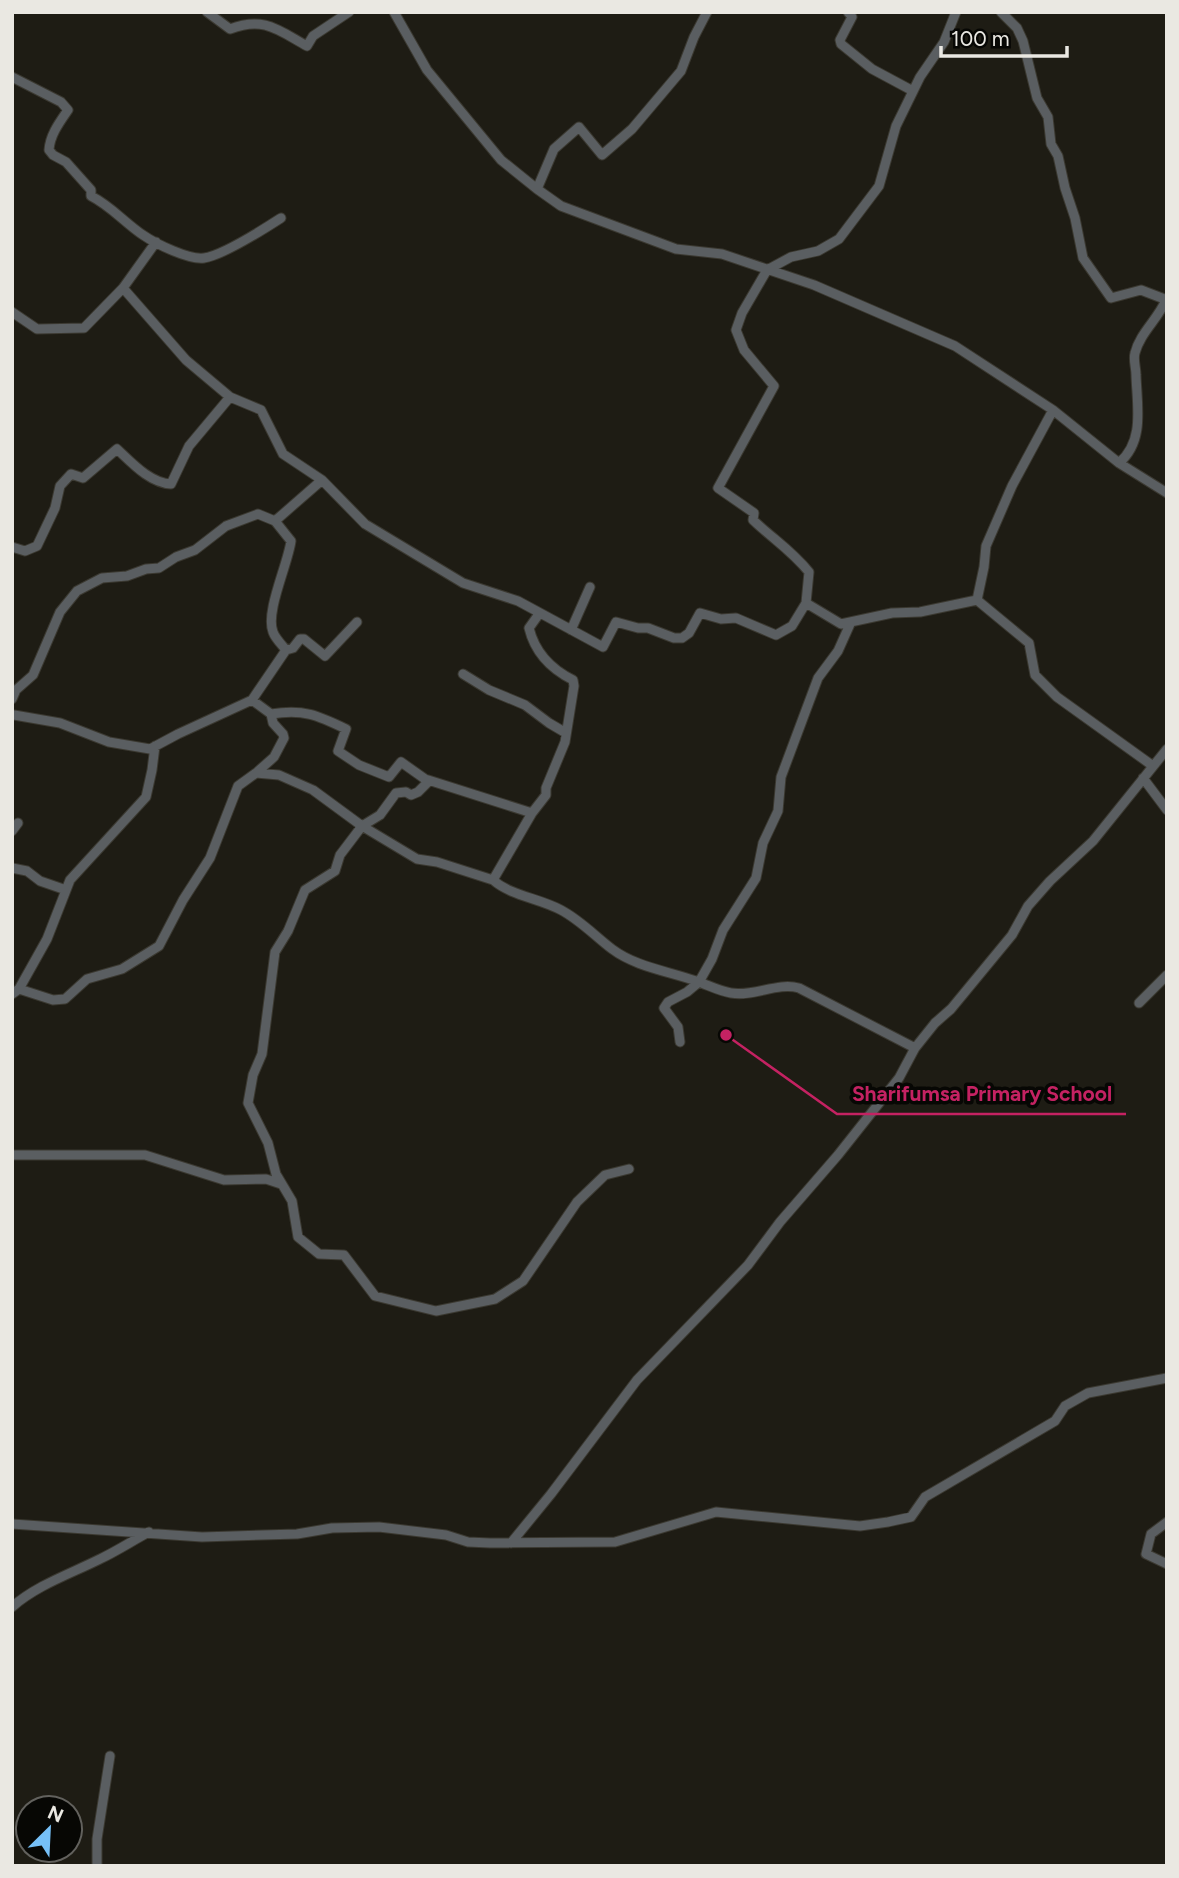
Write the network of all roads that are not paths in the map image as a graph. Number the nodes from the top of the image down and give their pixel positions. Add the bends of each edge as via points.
1 (207, 12) edge
2 (349, 12) edge
3 (394, 12) edge
4 (707, 12) edge
5 (848, 12) edge
6 (956, 12) edge
7 (1001, 12) edge
8 (12, 77) edge
9 (913, 91) junction
10 (537, 190) junction
11 (281, 218) dead end
12 (156, 242) junction
13 (766, 270) junction
14 (123, 288) junction
15 (1166, 300) edge
16 (12, 312) edge
17 (230, 397) junction
18 (1053, 410) junction
19 (1119, 463) junction
20 (322, 480) junction
21 (1167, 493) edge
22 (275, 521) junction
23 (12, 547) edge
24 (590, 587) dead end
25 (977, 600) junction
26 (806, 603) junction
27 (539, 614) junction
28 (357, 622) dead end
29 (851, 622) junction
30 (571, 630) junction
31 (286, 650) junction
32 (463, 674) dead end
33 (12, 699) edge
34 (252, 700) junction
35 (271, 713) junction
36 (13, 715) edge
37 (566, 733) junction
38 (155, 746) junction
39 (1167, 749) edge
40 (1153, 766) junction
41 (256, 773) junction
42 (1143, 778) junction
43 (429, 781) junction
44 (1167, 810) edge
45 (532, 813) junction
46 (362, 826) junction
47 (12, 868) edge
48 (493, 880) junction
49 (66, 890) junction
50 (1167, 975) edge
51 (699, 982) junction
52 (15, 992) edge
53 (1139, 1003) dead end
54 (680, 1042) dead end
55 (915, 1048) junction
56 (12, 1155) edge
57 (629, 1169) dead end
58 (281, 1184) junction
59 (1167, 1378) edge
60 (1167, 1522) edge
61 (12, 1524) edge
62 (149, 1532) junction
63 (511, 1543) junction
64 (1167, 1564) edge
65 (12, 1607) edge
66 (110, 1756) dead end
67 (97, 1866) edge

1 - 2 street via 230,29 244,24 269,25 307,46 313,36
3 - 10 street via 427,70 501,160
4 - 10 street via 681,71 632,129 602,155 579,127 554,149
5 - 9 street via 852,17 841,44 872,69
6 - 9 street via 944,42
7 - 15 street via 1017,27 1023,41 1037,98 1048,117 1051,144 1083,258 1111,298 1141,290
8 - 12 street via 68,110 49,150 66,162 91,190 91,196
9 - 13 street via 896,126 879,186 839,239
10 - 13 street via 561,206 676,248 722,254
11 - 12 street via 203,258
12 - 14 street
13 - 18 street via 814,285 955,346
13 - 26 street via 736,330 744,350 774,386 719,488 754,513 753,520 793,552 809,572
14 - 16 street via 84,328 37,329
14 - 17 street via 186,360
15 - 19 street via 1133,358 1138,432
17 - 20 street via 261,410 283,454
17 - 23 street via 189,446 171,484 145,473 117,449 83,478 71,474 60,486 37,546 25,551
18 - 19 street
18 - 25 street via 986,545
19 - 21 street
20 - 22 street
20 - 27 street via 365,524 463,583 518,601
22 - 31 street via 291,541 274,603 272,632
22 - 33 street via 258,514 226,526 195,550 159,568 102,578 77,591 60,612 33,675
24 - 30 street
25 - 29 street
25 - 40 street via 1029,643 1035,675 1057,697
26 - 29 street via 841,624
26 - 30 street via 792,626 776,635 736,618 720,620 700,613 682,638 616,622 603,647
27 - 30 street
27 - 37 street via 529,628 533,644 556,671 573,680
28 - 31 street via 326,656 304,639
29 - 51 street via 838,651 818,678 781,777 778,811 763,843 757,878 723,930
31 - 34 street
32 - 37 street via 525,705
34 - 35 street
34 - 38 street
35 - 41 street via 284,738 274,757
35 - 43 street via 295,710 321,717 346,729 338,751 359,765 388,777 401,762
36 - 38 street via 60,723 109,742
37 - 45 street via 546,795
38 - 49 street via 146,797
39 - 40 street
40 - 42 street
41 - 46 street via 279,775 313,790
41 - 52 street via 238,786 210,858 159,946 122,969 87,979 65,999
42 - 44 street
42 - 55 street via 1093,841 1028,906 1012,935
43 - 45 street
43 - 46 street via 411,795 396,793 380,815
45 - 48 street
46 - 48 street via 417,859
46 - 58 street via 340,855 335,871 305,890 275,952 262,1054 248,1102
47 - 49 street
48 - 51 street via 564,911 612,950 653,969
49 - 52 street via 47,939
50 - 53 street
51 - 54 street via 664,1008 678,1027
51 - 55 street via 743,995 799,988
55 - 63 street via 899,1078 838,1155 748,1265 637,1380
56 - 58 street via 145,1155 224,1180 266,1179
57 - 58 street via 604,1175 577,1202 523,1281 495,1299 436,1311 374,1296 344,1255 319,1254 305,1245 298,1237 292,1201
59 - 63 street via 1088,1393 1065,1406 1055,1421 926,1497 911,1517 860,1526 716,1512 615,1542
60 - 64 street via 1151,1534 1146,1554
61 - 62 street
62 - 63 street via 202,1537 379,1527 468,1542
62 - 65 street via 43,1586
66 - 67 street

